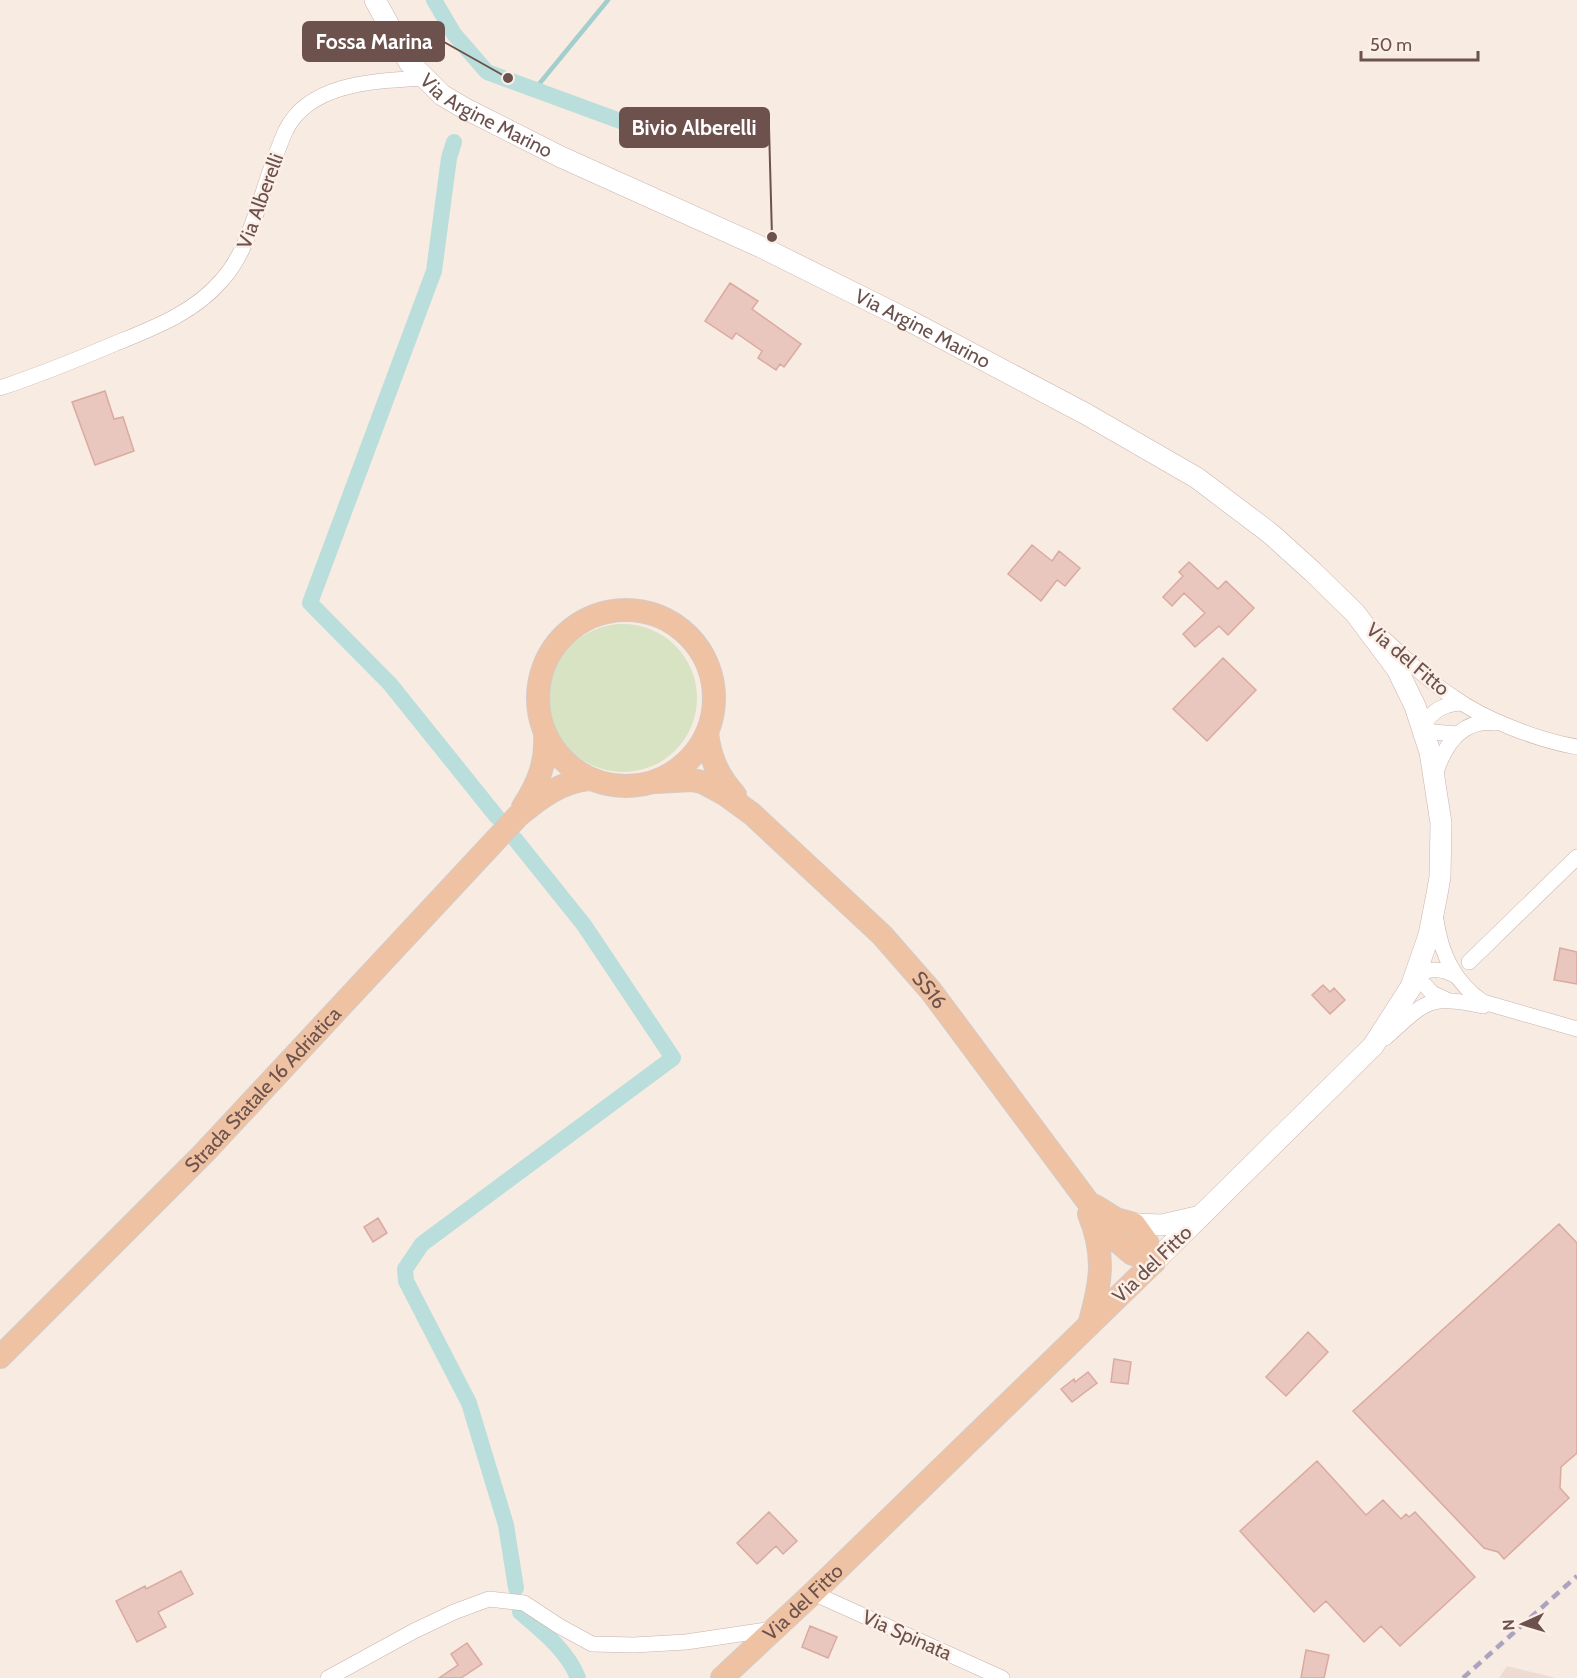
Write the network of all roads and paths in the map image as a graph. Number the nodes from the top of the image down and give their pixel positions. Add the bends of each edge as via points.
1 (375, 0) edge
2 (424, 78) junction
3 (0, 388) edge
4 (1355, 613) junction
5 (1462, 703) junction
6 (1507, 725) junction
7 (1422, 726) junction
8 (707, 734) junction
9 (1457, 734) junction
10 (545, 735) junction
11 (1577, 747) edge
12 (1435, 775) junction
13 (589, 779) junction
14 (656, 782) junction
15 (752, 814) junction
16 (518, 816) junction
17 (1577, 857) edge
18 (1435, 909) junction
19 (1469, 962) dead end
20 (1416, 975) junction
21 (1456, 976) junction
22 (1449, 1001) junction
23 (1509, 1010) junction
24 (1577, 1029) edge
25 (1374, 1046) junction
26 (1079, 1190) junction
27 (1202, 1216) junction
28 (1134, 1224) junction
29 (1154, 1262) junction
30 (1088, 1326) junction
31 (0, 1357) edge
32 (813, 1593) junction
33 (773, 1629) junction
34 (328, 1678) edge
35 (722, 1678) edge
36 (1002, 1678) edge

1 - 2 street, Via Argine Marino via 410,62
2 - 3 street, Via Alberelli via 344,88 301,110 287,128 240,255 199,302 164,323
2 - 4 street, Via Argine Marino via 442,95 485,119 771,252 1086,414 1197,478 1271,534
4 - 5 street, Via del Fitto
4 - 7 street, Via Argine Marino via 1397,669
5 - 6 street, Via del Fitto
5 - 7 street, Via del Fitto via 1434,711
6 - 9 street, Via del Fitto via 1478,723
6 - 11 street, Via del Fitto
7 - 9 street via 1433,732
7 - 12 street, Via del Fitto
8 - 10 main road, Strada Statale 16 Adriatica via 712,718 713,684 702,653 692,639 665,619 625,610 585,620 571,629 549,654 538,686
8 - 14 main road, Strada Statale 16 Adriatica via 692,758
8 - 15 main road, SS16 via 718,773
9 - 12 street, Via del Fitto via 1446,746
10 - 13 main road, Strada Statale 16 Adriatica via 568,765
10 - 16 main road, Strada Statale 16 Adriatica via 546,751 538,780
12 - 18 street, Via del Fitto via 1441,823
13 - 14 main road, Strada Statale 16 Adriatica via 622,787
13 - 16 main road, Strada Statale 16 Adriatica via 551,790
14 - 15 main road, SS16 via 702,782
15 - 26 main road, SS16 via 896,950
16 - 31 main road, Strada Statale 16 Adriatica via 203,1154
17 - 19 street
18 - 20 street, Via del Fitto
18 - 21 street via 1440,947
20 - 21 street via 1430,969
20 - 22 street via 1432,993
20 - 25 street, Via del Fitto
21 - 23 street via 1483,1002
22 - 23 street
22 - 25 street via 1425,1004
23 - 24 street
25 - 27 street, Via del Fitto
26 - 28 main road, SS16 via 1105,1213
26 - 29 main road, SS16 via 1117,1241 1131,1253
26 - 30 main road, SS16 via 1096,1230 1101,1263 1098,1293
27 - 28 street, SS16 via 1162,1225
27 - 29 street, Via del Fitto
28 - 29 main road via 1147,1242
29 - 30 main road, Via del Fitto
30 - 32 main road, Via del Fitto
32 - 33 main road, Via del Fitto
32 - 36 street, Via Spinata
33 - 34 street via 686,1642 592,1644 524,1603 489,1599 414,1630
33 - 35 main road, Via del Fitto

